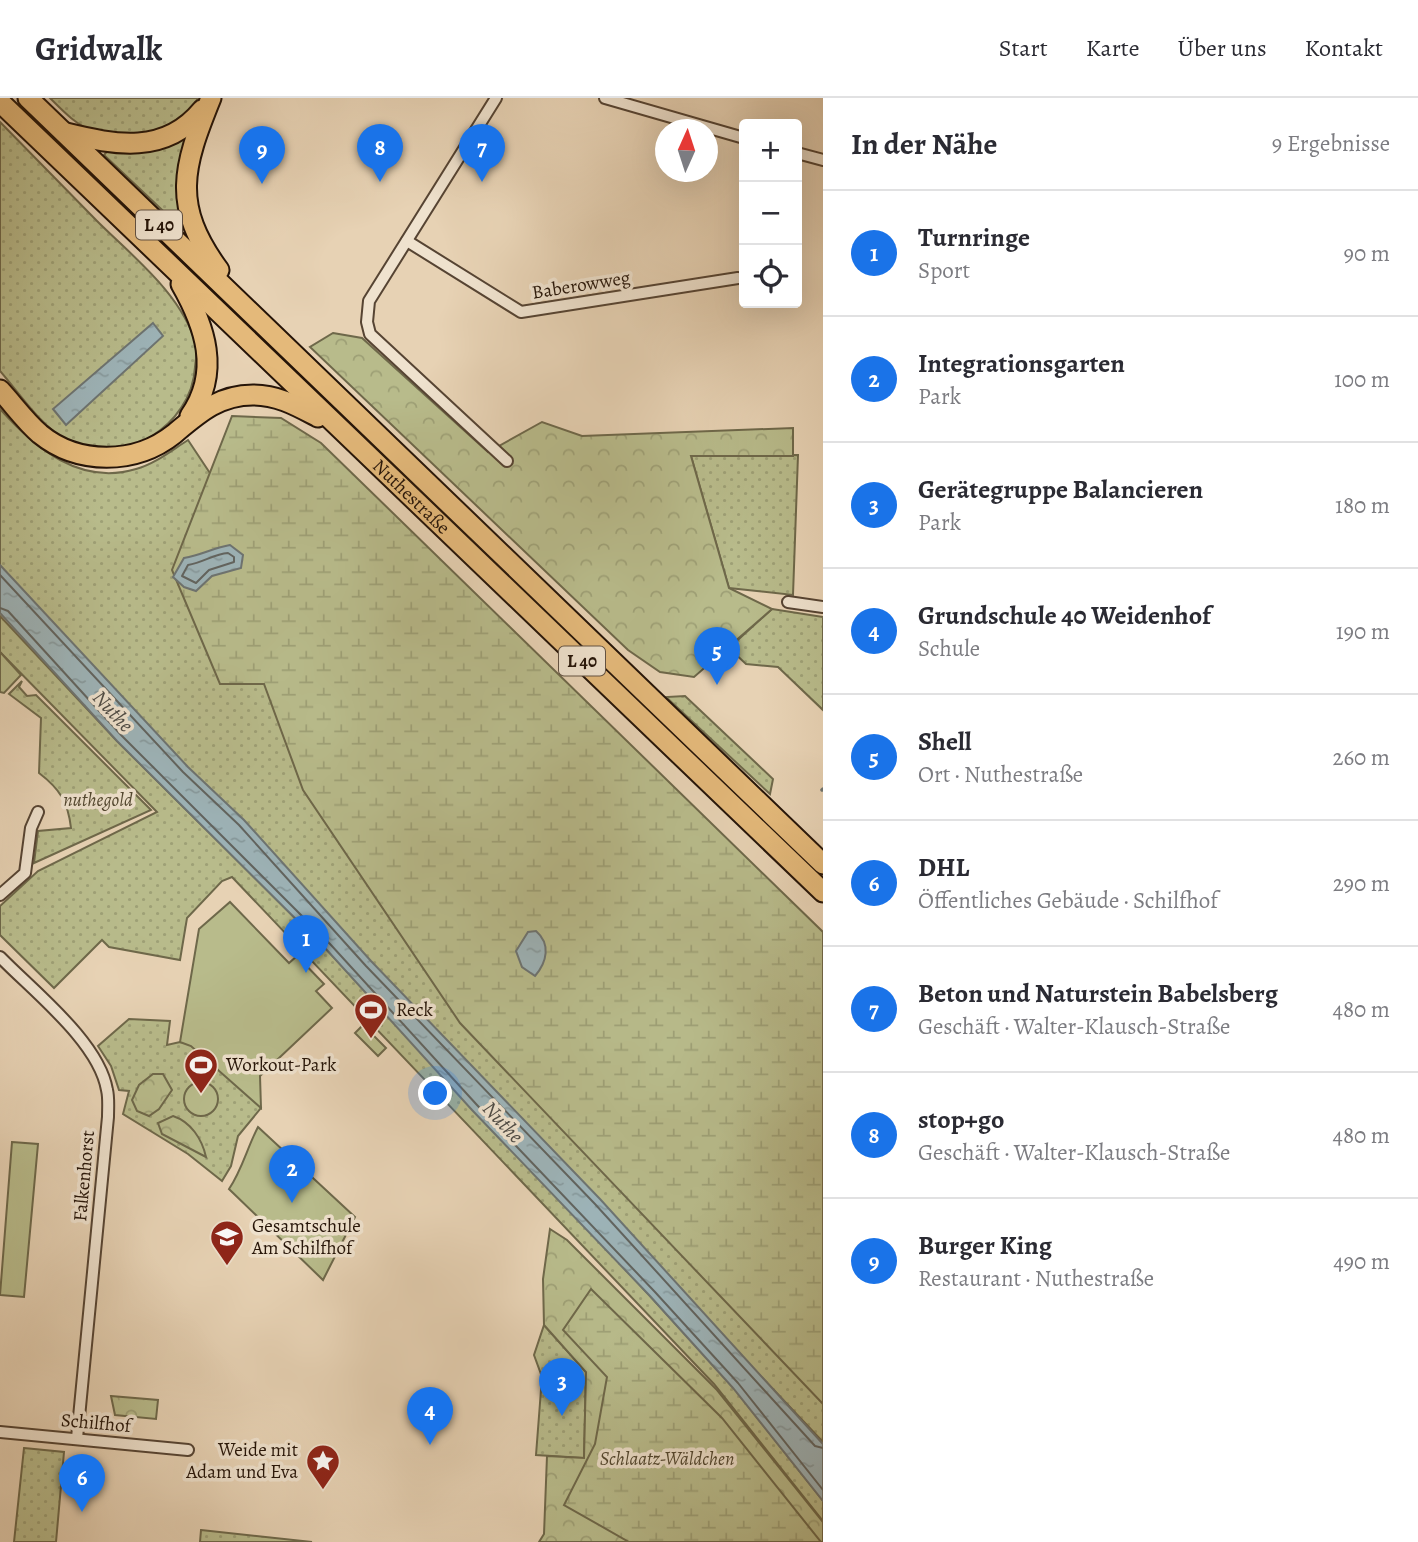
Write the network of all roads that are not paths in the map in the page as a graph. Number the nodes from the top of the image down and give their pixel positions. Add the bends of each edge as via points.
1 (29, 98) edge
2 (211, 98) edge
3 (496, 98) edge
4 (605, 98) edge
5 (0, 102) edge
6 (63, 132) junction
7 (739, 137) edge
8 (802, 154) edge
9 (823, 160) edge
10 (407, 241) junction
11 (173, 268) junction
12 (738, 278) dead end
13 (255, 318) junction
14 (0, 390) edge
15 (185, 423) junction
16 (341, 430) junction
17 (507, 461) dead end
18 (788, 602) dead end
19 (823, 607) edge
20 (38, 812) dead end
21 (823, 864) edge
22 (823, 892) edge
23 (0, 895) edge
24 (0, 957) edge
25 (0, 1432) edge
26 (77, 1438) junction
27 (188, 1450) dead end

1 - 6 highway, Nuthestraße / L 40
2 - 6 highway via 179,130 145,144 109,144
2 - 13 highway via 189,160 189,214 200,244
3 - 10 street
4 - 7 street
5 - 11 highway, Nuthestraße / L 40
6 - 13 highway, Nuthestraße / L 40
8 - 9 street
10 - 12 street, Baberowweg via 521,313
10 - 17 street via 369,301 370,334
11 - 15 highway via 198,314 207,348 204,386
11 - 16 highway, Nuthestraße / L 40
13 - 21 highway, Nuthestraße / L 40
14 - 15 highway via 39,433 84,455 139,453 164,441
15 - 16 highway via 217,402 254,394 291,402
16 - 22 highway, Nuthestraße / L 40
18 - 19 street
20 - 23 street via 31,828 25,873
24 - 26 street, Falkenhorst via 88,1048 107,1090
25 - 26 street, Schilfhof
26 - 27 street, Schilfhof

